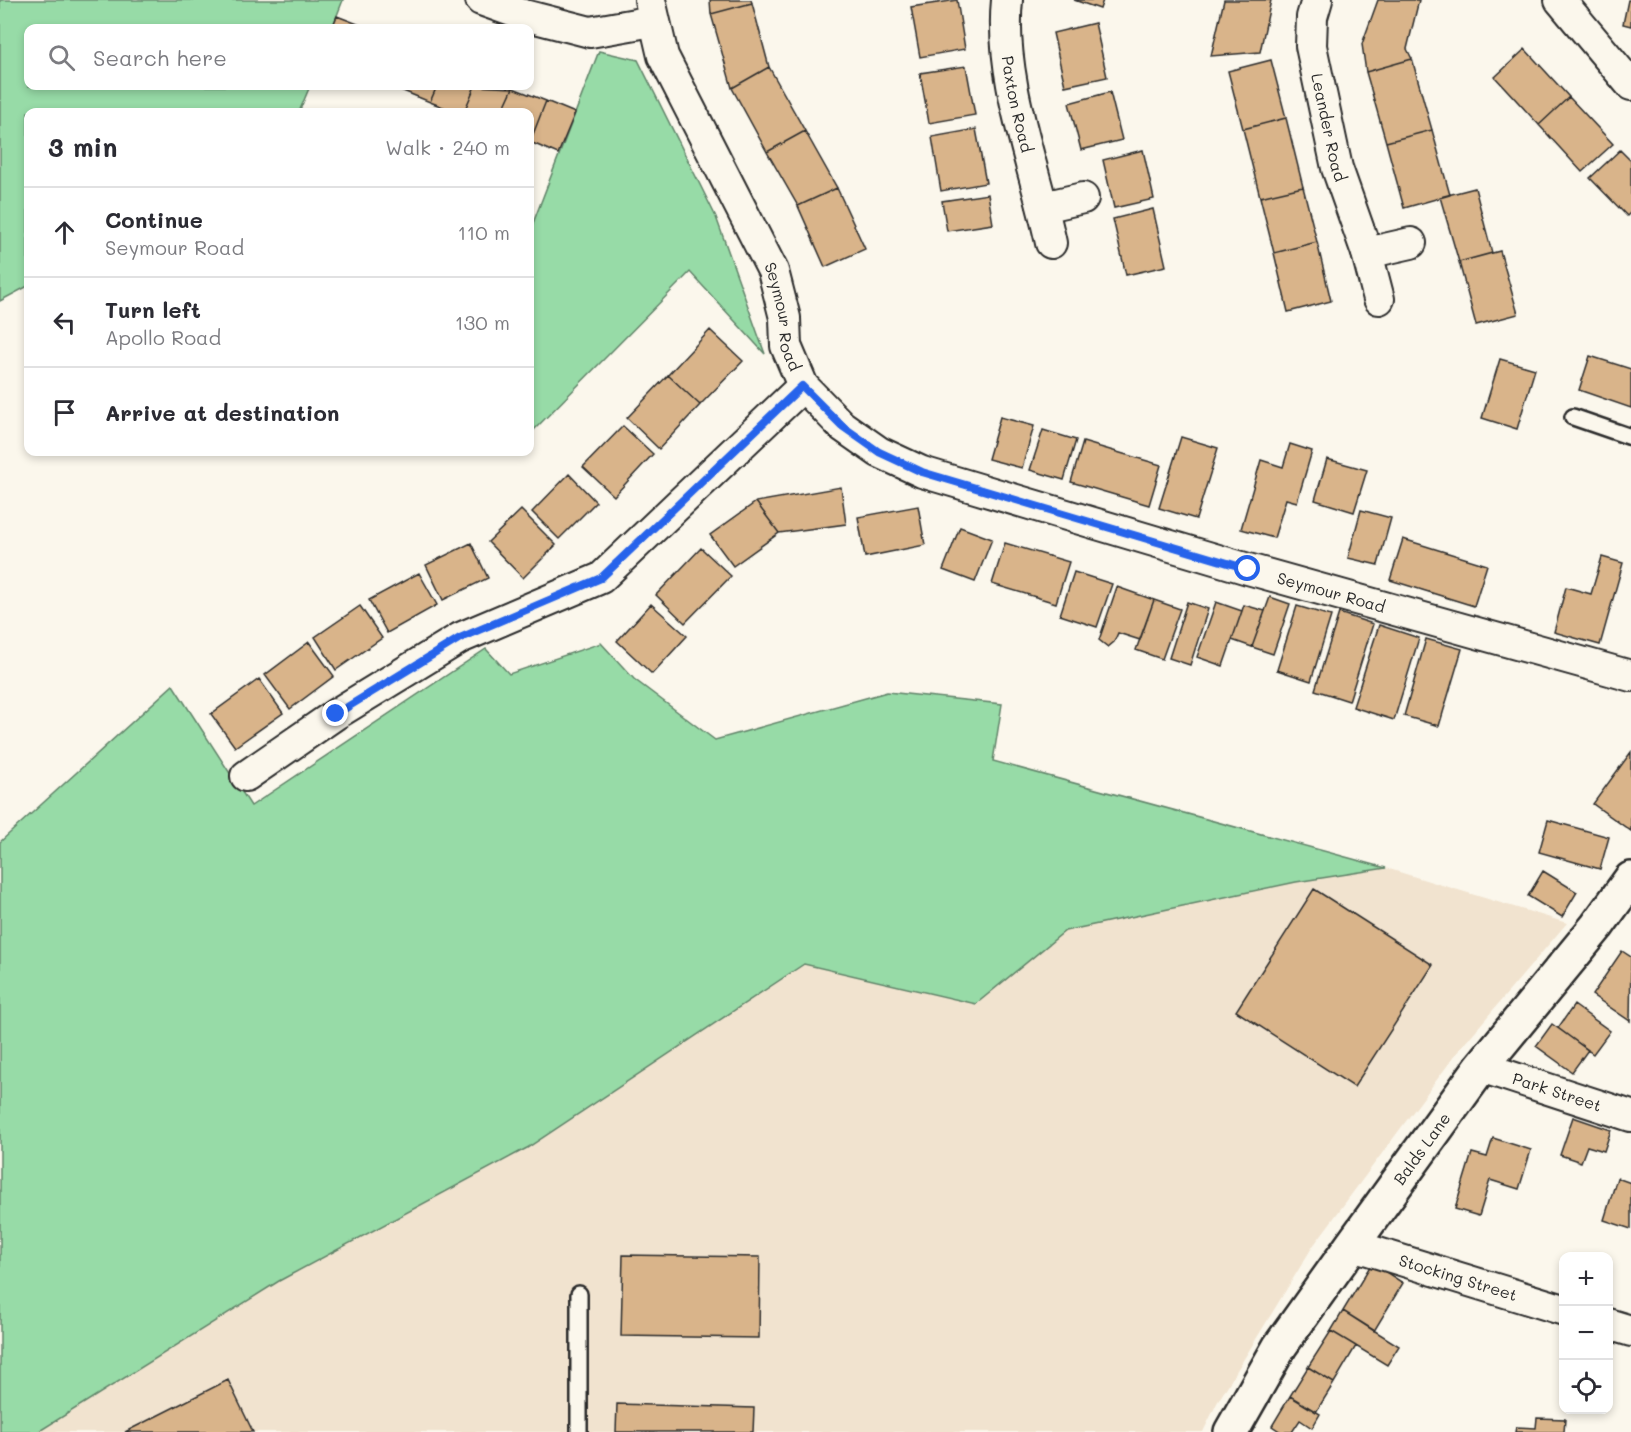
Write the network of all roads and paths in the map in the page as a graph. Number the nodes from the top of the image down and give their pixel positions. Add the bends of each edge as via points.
1 (481, 0) edge
2 (1007, 0) edge
3 (1317, 0) edge
4 (1560, 0) edge
5 (651, 10) edge
6 (1631, 85) edge
7 (1083, 198) dead end
8 (1043, 207) junction
9 (1051, 243) dead end
10 (1411, 243) dead end
11 (1368, 253) junction
12 (1379, 299) dead end
13 (802, 386) junction
14 (1573, 417) dead end
15 (1631, 437) edge
16 (1630, 671) edge
17 (246, 776) dead end
18 (1631, 879) edge
19 (1481, 1067) junction
20 (1631, 1116) edge
21 (1352, 1245) junction
22 (579, 1294) dead end
23 (1559, 1309) edge
24 (1613, 1326) edge
25 (1631, 1331) edge
26 (579, 1432) edge
27 (1231, 1432) edge

1 - 5 street via 590,32
2 - 8 street, Paxton Road via 1008,52 1014,90
3 - 11 street, Leander Road via 1311,46 1338,168
4 - 6 street
5 - 13 street, Seymour Road via 663,56 773,271 786,346
7 - 8 street
8 - 9 street, Paxton Road
10 - 11 street
11 - 12 street, Leander Road
13 - 16 street, Seymour Road via 851,433 879,452 922,472 1260,573
13 - 17 street via 601,578 460,638 336,714
14 - 15 lane
18 - 19 street, Balds Lane via 1597,927
19 - 20 street, Park Street
19 - 21 street, Balds Lane
21 - 23 street, Stocking Street
21 - 27 street, Balds Lane via 1280,1346
22 - 26 lane
24 - 25 street

